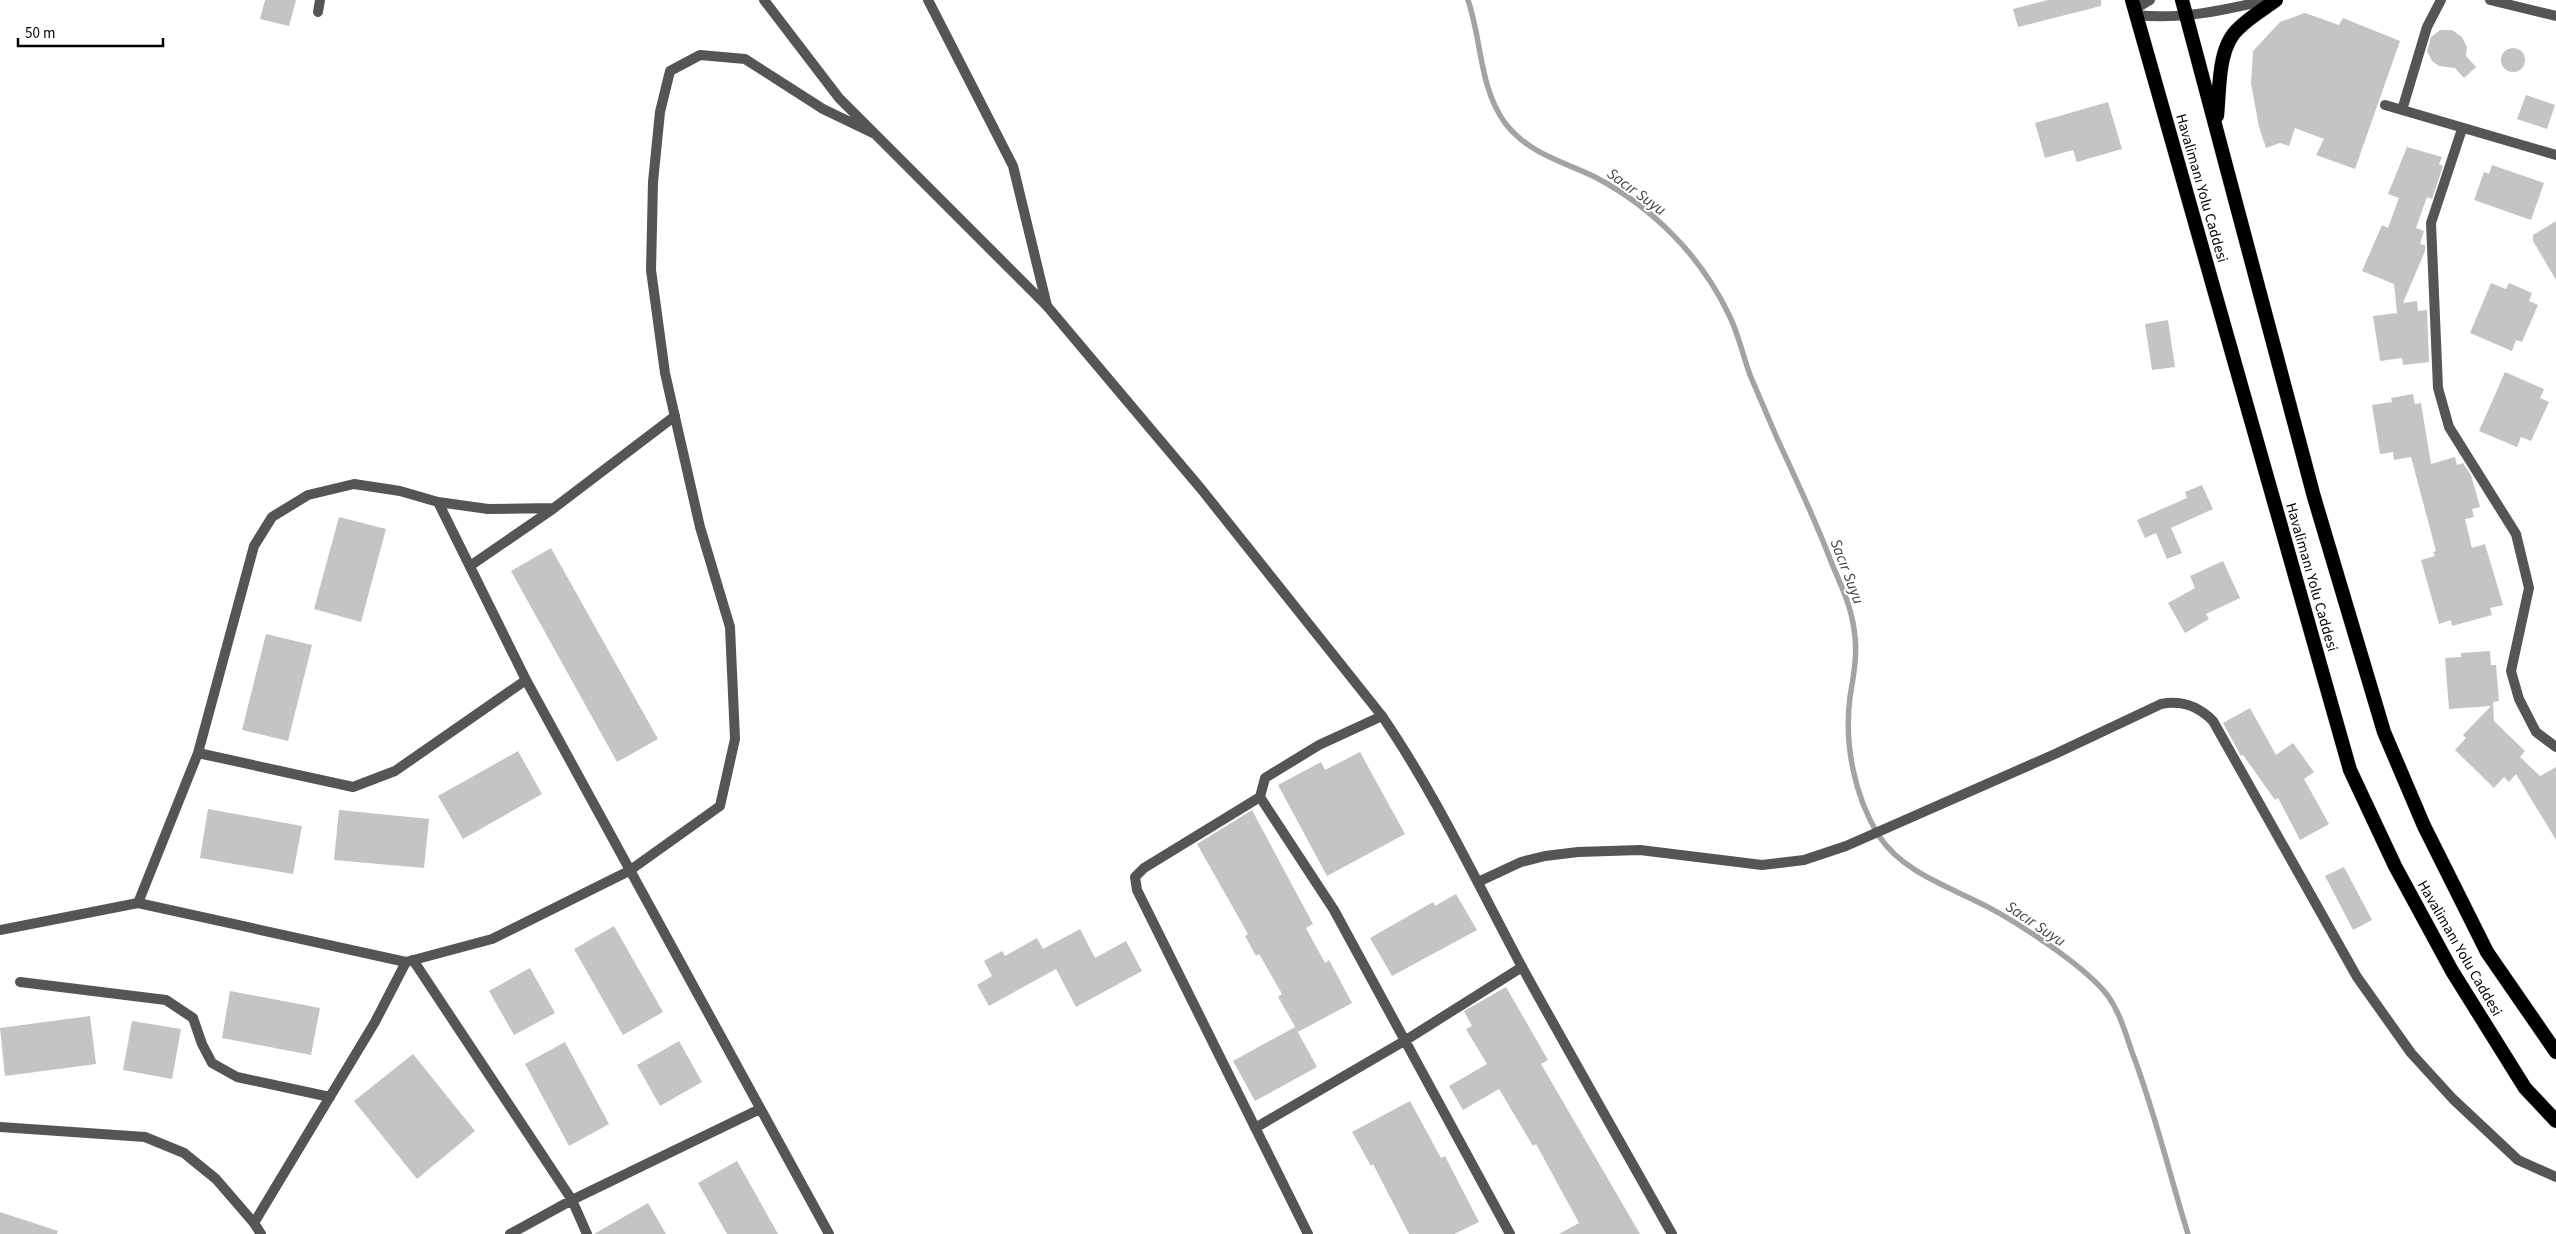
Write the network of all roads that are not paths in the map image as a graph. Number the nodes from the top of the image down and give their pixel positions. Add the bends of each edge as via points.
1 (320, 0) edge
2 (764, 0) edge
3 (928, 0) edge
4 (2150, 0) edge
5 (2182, 0) edge
6 (2268, 0) edge
7 (2276, 0) edge
8 (2441, 0) edge
9 (2490, 0) edge
10 (2134, 8) edge
11 (318, 12) dead end
12 (2556, 16) edge
13 (2187, 17) junction
14 (2385, 105) dead end
15 (2402, 110) junction
16 (2216, 124) junction
17 (2462, 129) junction
18 (875, 134) junction
19 (2556, 155) edge
20 (1047, 306) junction
21 (675, 416) junction
22 (438, 502) junction
23 (554, 508) junction
24 (470, 566) junction
25 (526, 680) junction
26 (1382, 716) junction
27 (2556, 747) edge
28 (198, 754) junction
29 (1260, 797) junction
30 (629, 871) junction
31 (1478, 882) junction
32 (138, 903) junction
33 (0, 930) edge
34 (410, 961) junction
35 (1522, 967) junction
36 (20, 982) dead end
37 (1406, 1040) junction
38 (2556, 1052) edge
39 (330, 1097) junction
40 (760, 1109) junction
41 (2556, 1121) edge
42 (0, 1127) edge
43 (1254, 1128) junction
44 (2556, 1177) edge
45 (572, 1200) junction
46 (254, 1223) junction
47 (261, 1234) edge
48 (510, 1234) edge
49 (587, 1234) edge
50 (829, 1234) edge
51 (1308, 1234) edge
52 (1510, 1234) edge
53 (1672, 1234) edge

1 - 11 street
2 - 18 street via 839,98
3 - 20 street via 1013,166
4 - 10 street
5 - 13 highway, Havalimanı Yolu Caddesi
6 - 13 street
7 - 16 highway via 2237,29 2227,46
8 - 15 street via 2427,27
9 - 12 street
10 - 13 street via 2161,18
10 - 41 highway, Havalimanı Yolu Caddesi via 2350,770 2394,866 2452,971 2525,1088
13 - 16 highway, Havalimanı Yolu Caddesi
14 - 15 street
15 - 17 street
16 - 38 highway, Havalimanı Yolu Caddesi via 2314,497 2384,732 2424,826 2487,952
17 - 19 street
17 - 27 street via 2431,223 2438,388 2449,427 2516,534 2529,588 2511,671 2519,699 2536,732
18 - 20 street
18 - 21 street via 823,109 746,59 700,55 670,71 660,112 653,182 651,270 665,373
20 - 26 street via 1202,490
21 - 23 street
21 - 30 street via 700,526 730,627 734,739 720,806
22 - 23 street via 488,510
22 - 24 street
22 - 28 street via 400,491 354,484 308,495 272,517 254,546
23 - 24 street
24 - 25 street
25 - 28 street via 395,771 353,787
25 - 30 street
26 - 29 street via 1319,745 1265,778
26 - 31 street via 1403,747
28 - 32 street
29 - 37 street via 1334,910
29 - 43 street via 1144,868 1135,878 1137,890
30 - 34 street via 492,939
30 - 40 street
31 - 35 street
31 - 44 street via 1521,862 1561,853 1640,850 1762,865 1804,860 1846,846 2161,704 2180,703 2198,708 2213,721 2357,977 2412,1053 2453,1099 2518,1160
32 - 33 street
32 - 34 street
34 - 39 street
34 - 45 street
35 - 37 street
35 - 53 street
36 - 39 street via 166,1000 193,1018 212,1063 237,1077
37 - 43 street
37 - 52 street
39 - 46 street
40 - 45 street
40 - 50 street
42 - 46 street via 145,1137 184,1153 216,1179
43 - 51 street
45 - 48 street
45 - 49 street
46 - 47 street

